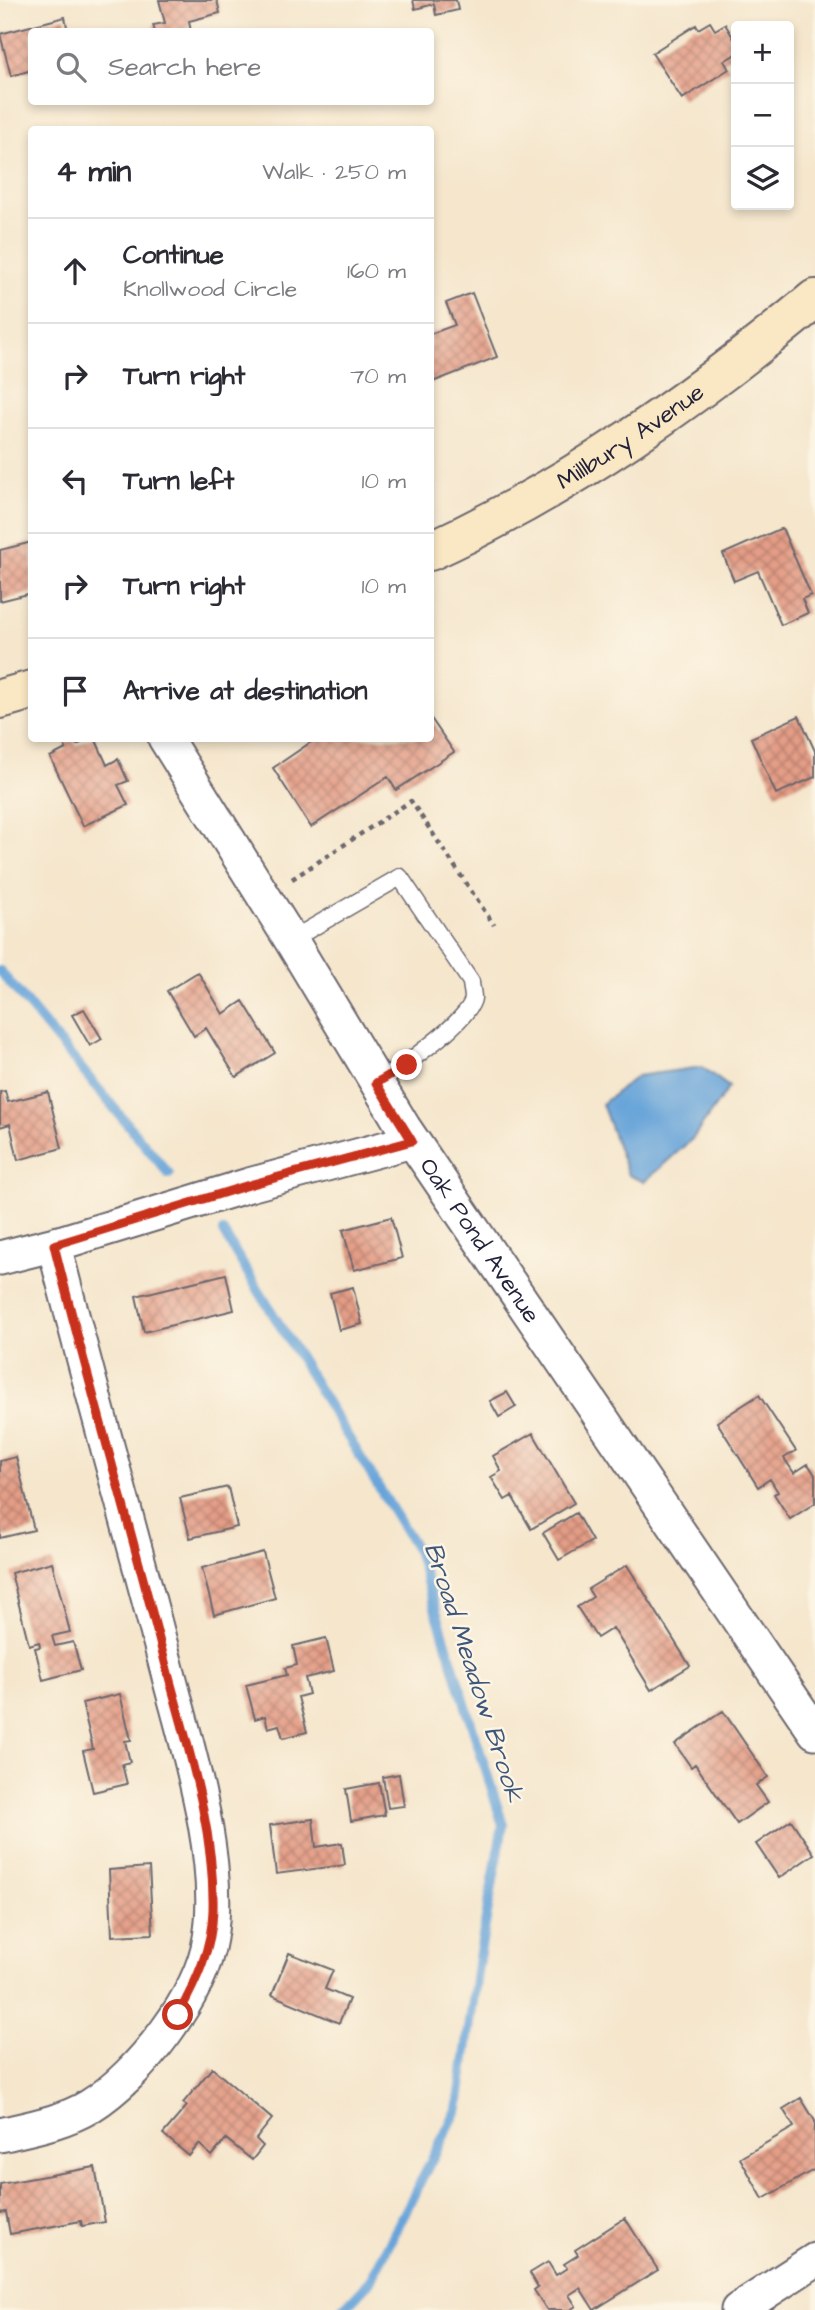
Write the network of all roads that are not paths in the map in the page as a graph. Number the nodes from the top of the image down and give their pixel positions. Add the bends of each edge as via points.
1 (815, 299) edge
2 (434, 549) edge
3 (28, 691) edge
4 (0, 699) edge
5 (167, 742) edge
6 (291, 940) junction
7 (376, 1083) junction
8 (412, 1141) junction
9 (54, 1245) junction
10 (0, 1258) edge
11 (815, 1732) edge
12 (0, 2135) edge
13 (815, 2260) edge
14 (738, 2310) edge

1 - 2 main road, Millbury Avenue via 639,432 516,508
3 - 4 main road
5 - 6 street, Oak Pond Avenue
6 - 7 street, Oak Pond Avenue
6 - 7 lane via 400,877 471,982 473,999 467,1012 407,1065
7 - 8 street, Oak Pond Avenue
8 - 9 street
8 - 11 street, Oak Pond Avenue
9 - 10 street
9 - 12 street via 189,1754 205,1825 213,1911 210,1940 196,1981 178,2015 149,2052 90,2106 57,2121
13 - 14 street

